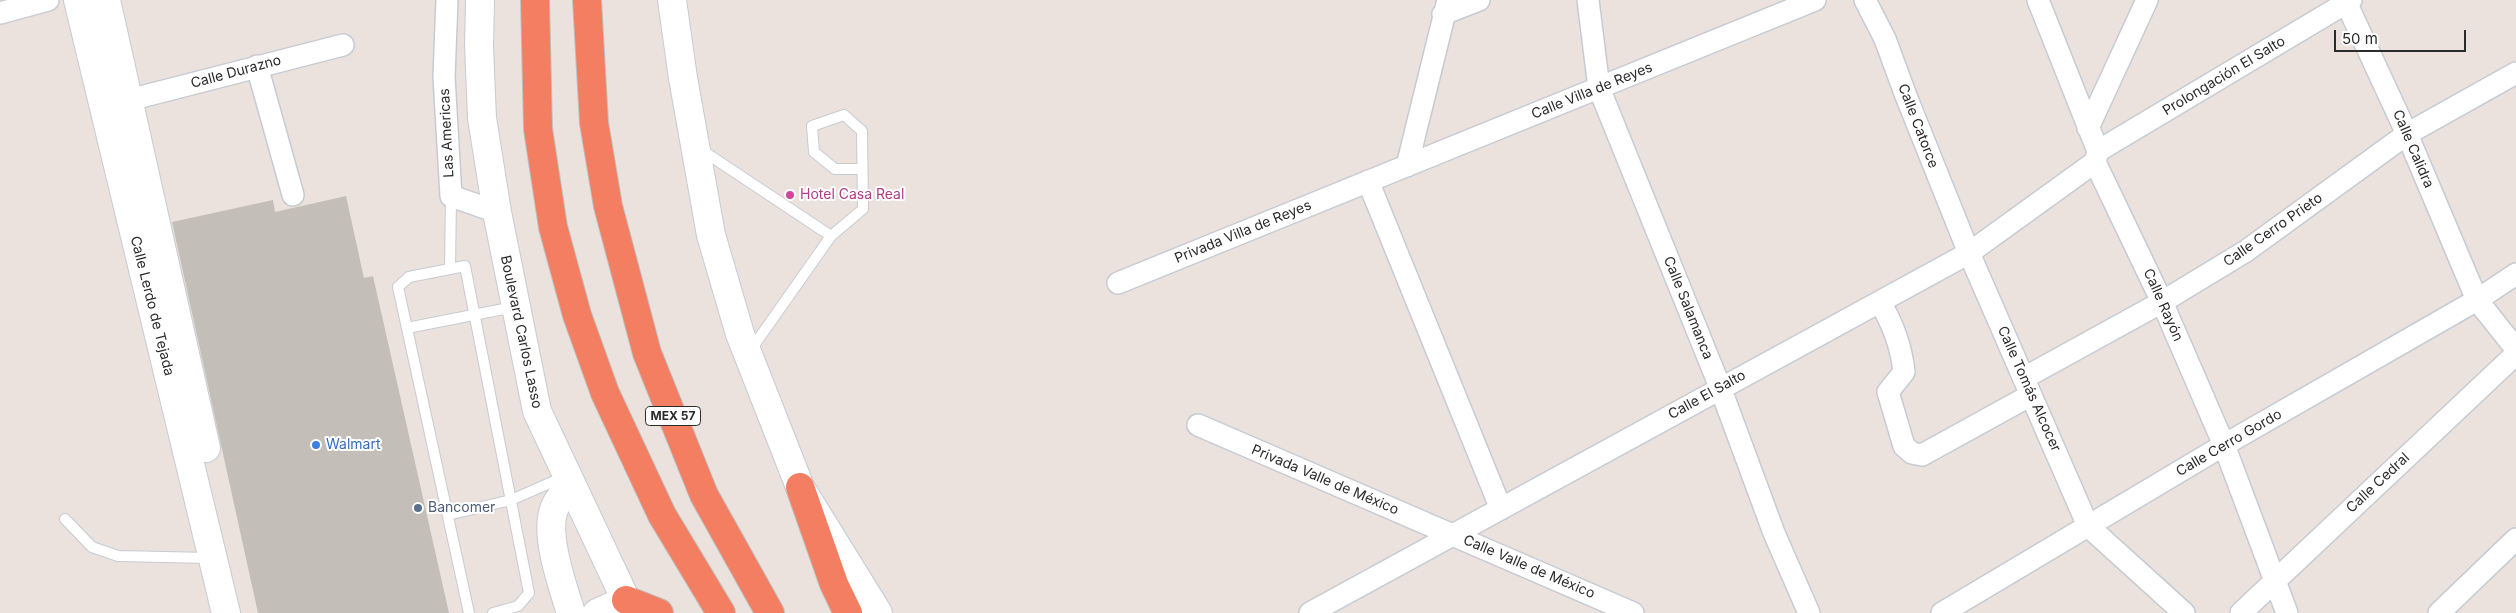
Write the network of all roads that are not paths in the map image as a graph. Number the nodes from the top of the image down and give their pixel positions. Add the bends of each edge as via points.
1 (48, 0) edge
2 (78, 0) edge
3 (106, 0) edge
4 (447, 0) edge
5 (480, 0) edge
6 (535, 0) edge
7 (587, 0) edge
8 (672, 0) edge
9 (1480, 0) edge
10 (1588, 0) edge
11 (1815, 0) edge
12 (1865, 0) edge
13 (2038, 0) edge
14 (2147, 0) edge
15 (2348, 1) edge
16 (1446, 7) edge
17 (0, 13) edge
18 (343, 45) dead end
19 (258, 66) junction
20 (2516, 73) edge
21 (1599, 88) junction
22 (129, 100) junction
23 (2088, 128) junction
24 (2407, 134) junction
25 (695, 146) junction
26 (2097, 157) junction
27 (1407, 166) junction
28 (862, 169) junction
29 (1368, 181) junction
30 (293, 196) dead end
31 (451, 196) junction
32 (496, 212) junction
33 (831, 236) junction
34 (1968, 253) junction
35 (450, 269) junction
36 (2516, 274) edge
37 (1118, 283) dead end
38 (2477, 300) junction
39 (1880, 302) junction
40 (2162, 302) junction
41 (516, 307) junction
42 (474, 315) junction
43 (407, 328) junction
44 (2516, 349) edge
45 (748, 354) junction
46 (2516, 354) edge
47 (1720, 387) junction
48 (2028, 387) junction
49 (1198, 425) dead end
50 (2224, 445) junction
51 (568, 480) junction
52 (800, 487) junction
53 (510, 500) junction
54 (1501, 509) junction
55 (448, 515) junction
56 (65, 519) dead end
57 (2088, 526) junction
58 (1453, 534) junction
59 (2516, 538) edge
60 (214, 558) junction
61 (2274, 582) junction
62 (629, 606) edge
63 (1958, 610) edge
64 (226, 613) edge
65 (242, 613) edge
66 (469, 613) edge
67 (494, 613) edge
68 (571, 613) edge
69 (598, 613) edge
70 (659, 613) edge
71 (721, 613) edge
72 (770, 613) edge
73 (848, 613) edge
74 (878, 613) edge
75 (1310, 613) edge
76 (1633, 613) edge
77 (1809, 613) edge
78 (2184, 613) edge
79 (2241, 613) edge
80 (2287, 613) edge
81 (2439, 613) edge

1 - 17 street
2 - 60 street, Calle Lerdo de Tejada
3 - 22 street, Calle Lerdo de Tejada
4 - 31 street, Las Americas via 444,77
5 - 32 street, Boulevard Carlos Lasso via 482,118
6 - 71 highway via 538,129 554,228 577,315 605,393 662,516
7 - 72 highway, MEX 57 via 594,123 606,197 647,353 704,495
8 - 25 street
9 - 16 street
10 - 21 street, Calle Salamanca
11 - 21 street, Calle Villa de Reyes
12 - 34 street, Calle Catorce via 1885,39
13 - 23 street, Calle Rayón
14 - 23 street
15 - 24 street, Calle Calidra
15 - 26 street, Prolongación El Salto
16 - 27 street
18 - 19 street, Calle Durazno
19 - 22 street, Calle Durazno
19 - 30 street
20 - 24 street, Calle Cerro Prieto
21 - 27 street, Calle Villa de Reyes
21 - 47 street, Calle Salamanca
22 - 65 street, Calle Lerdo de Tejada
23 - 26 street, Calle Rayón
24 - 38 street, Calle Calidra
24 - 40 street, Calle Cerro Prieto via 2246,251
25 - 33 lane
25 - 45 street via 711,235
26 - 34 street, Calle El Salto
26 - 40 street, Calle Rayón
27 - 29 street, Calle Villa de Reyes
28 - 28 lane via 862,131 844,115 812,126 814,152 835,169
28 - 33 lane via 863,209
29 - 37 street, Privada Villa de Reyes
29 - 54 street
31 - 32 street, Las Americas
31 - 35 lane
32 - 41 street, Boulevard Carlos Lasso
33 - 45 lane
34 - 39 street, Calle El Salto
34 - 48 street, Calle Tomás Alcocer
35 - 42 lane via 465,266
35 - 43 lane via 409,277 398,287
36 - 38 street, Calle Cerro Gordo
38 - 44 street, Calle Calidra
38 - 50 street, Calle Cerro Gordo
39 - 47 street, Calle El Salto
39 - 48 street, Calle Cerro Prieto via 1893,325 1904,372 1888,392 1904,446 1912,453 1922,455
40 - 48 street, Calle Cerro Prieto
40 - 50 street, Calle Rayón
41 - 42 lane
41 - 51 street, Boulevard Carlos Lasso via 537,411
42 - 43 lane
42 - 53 lane
43 - 55 lane
45 - 52 street
46 - 61 street, Calle Cedral
47 - 54 street, Calle El Salto
47 - 77 street, Calle Salamanca via 1774,533
48 - 57 street, Calle Tomás Alcocer
49 - 58 street, Privada Valle de México
50 - 57 street, Calle Cerro Gordo
50 - 61 street, Calle Rayón
51 - 53 lane
51 - 62 street, Boulevard Carlos Lasso
51 - 68 street via 554,508 550,528
52 - 73 highway via 834,584
52 - 74 street
53 - 55 lane
53 - 67 lane via 529,593 518,606
54 - 58 street, Calle El Salto
55 - 66 lane
56 - 60 lane via 92,546 118,556
57 - 63 street, Calle Cerro Gordo
57 - 78 street
58 - 75 street, Calle El Salto
58 - 76 street, Calle Valle de México
59 - 81 street
60 - 64 street, Calle Lerdo de Tejada
61 - 79 street, Calle Cedral
61 - 80 street, Calle Rayón
62 - 69 street
62 - 70 highway

